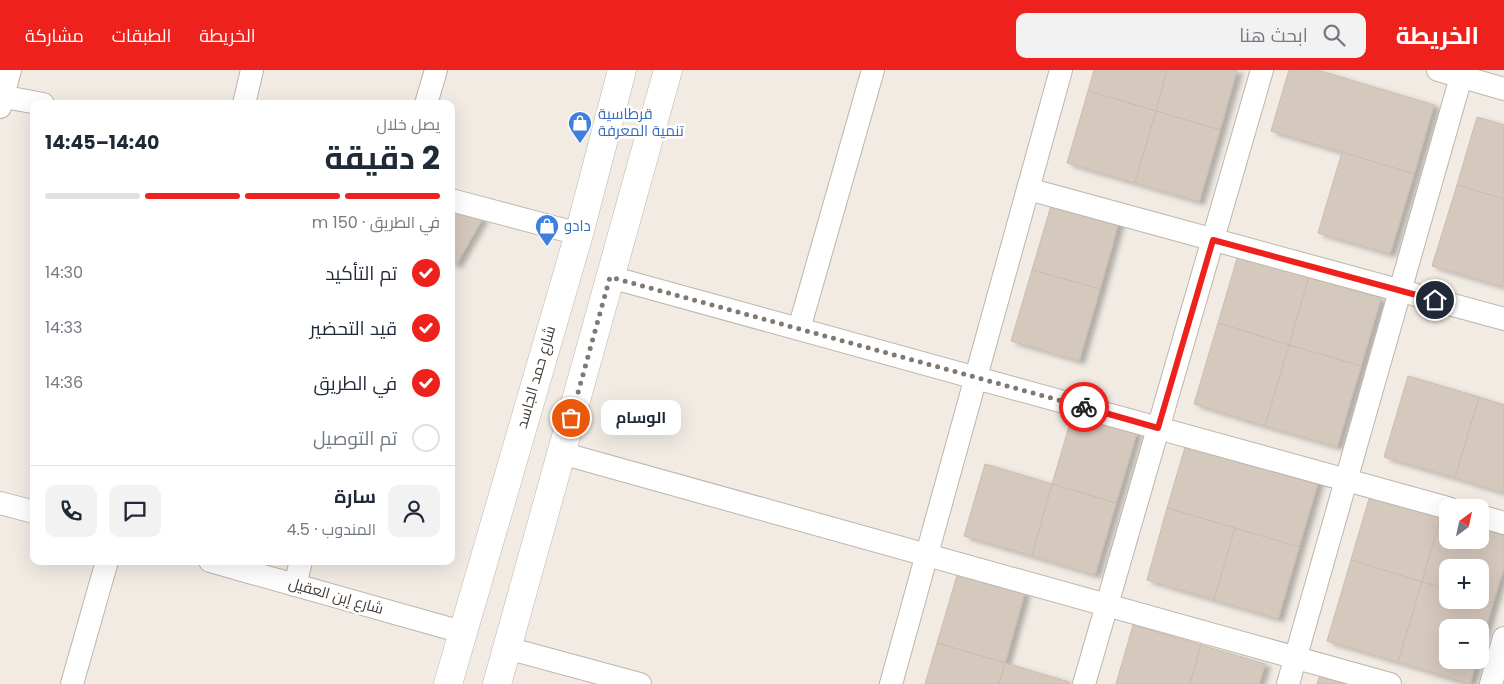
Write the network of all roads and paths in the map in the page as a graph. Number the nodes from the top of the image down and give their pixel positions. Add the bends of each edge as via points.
1 (10, 70) edge
2 (252, 70) edge
3 (436, 70) edge
4 (622, 70) edge
5 (668, 70) edge
6 (873, 70) edge
7 (1061, 70) edge
8 (1262, 70) edge
9 (1438, 70) edge
10 (1462, 73) edge
11 (1504, 89) edge
12 (1, 100) edge
13 (245, 100) edge
14 (427, 100) edge
15 (30, 103) edge
16 (1028, 189) junction
17 (455, 201) edge
18 (578, 234) junction
19 (1213, 240) junction
20 (610, 277) junction
21 (1400, 290) junction
22 (1504, 319) edge
23 (799, 329) junction
24 (976, 378) junction
25 (1158, 428) junction
26 (561, 453) junction
27 (1346, 479) junction
28 (0, 503) edge
29 (1439, 505) edge
30 (30, 511) edge
31 (1489, 519) edge
32 (1504, 523) edge
33 (927, 555) junction
34 (106, 565) edge
35 (224, 565) edge
36 (300, 565) edge
37 (295, 585) junction
38 (1107, 605) junction
39 (462, 632) junction
40 (1504, 638) edge
41 (507, 648) junction
42 (1295, 658) junction
43 (72, 684) edge
44 (448, 684) edge
45 (497, 684) edge
46 (640, 684) edge
47 (891, 684) edge
48 (1084, 684) edge
49 (1288, 684) edge
50 (1390, 684) edge
51 (1491, 684) edge

1 - 12 street
2 - 13 street
3 - 14 street
4 - 18 street, شارع حمد الجاسد
5 - 20 street
6 - 23 street
7 - 16 street
8 - 19 street
9 - 10 street
10 - 11 street
10 - 21 street
12 - 15 street
16 - 19 street
16 - 24 street
17 - 18 street
18 - 39 street, شارع حمد الجاسد
19 - 21 street
19 - 25 street
20 - 23 street
20 - 26 street
21 - 22 street
21 - 27 street
23 - 24 street
24 - 25 street
24 - 33 street
25 - 27 street
25 - 38 street
26 - 33 street
26 - 41 street
27 - 29 street
27 - 42 street
28 - 30 street
31 - 32 street
33 - 38 street
33 - 47 street
34 - 43 street
35 - 37 street, شارع إبن العقيل
36 - 37 street
37 - 39 street, شارع إبن العقيل
38 - 42 street
38 - 48 street
39 - 44 street, شارع حمد الجاسد
40 - 51 street
41 - 45 street
41 - 46 street
42 - 49 street
42 - 50 street

